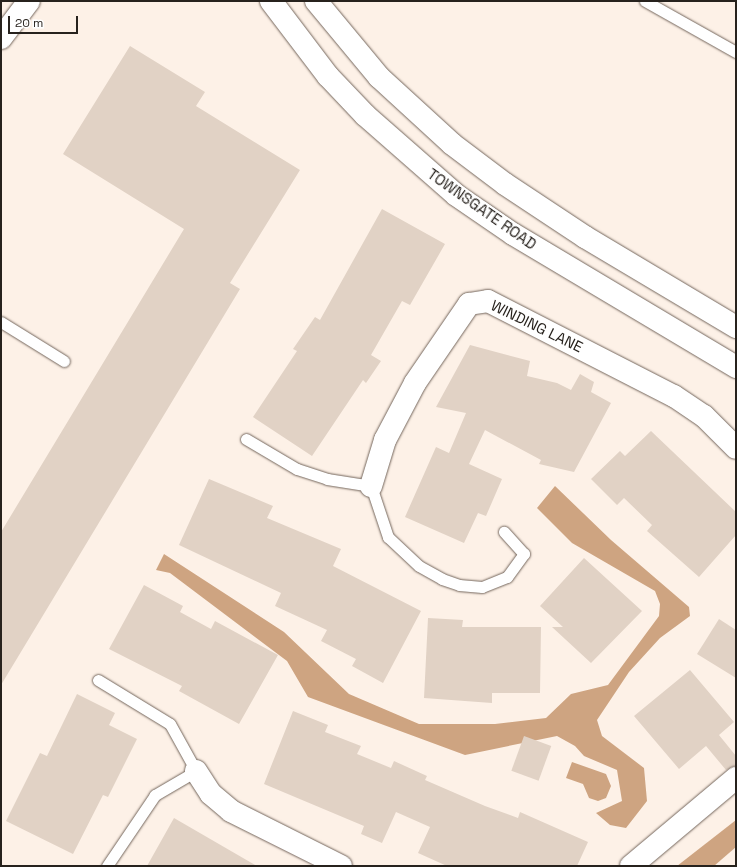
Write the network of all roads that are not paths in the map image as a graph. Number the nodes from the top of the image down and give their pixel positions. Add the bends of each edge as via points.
1 (30, 1) edge
2 (271, 1) edge
3 (316, 1) edge
4 (645, 1) edge
5 (1, 38) edge
6 (736, 52) edge
7 (1, 322) edge
8 (736, 327) edge
9 (64, 361) dead end
10 (736, 368) edge
11 (246, 439) dead end
12 (736, 448) edge
13 (371, 486) junction
14 (504, 532) dead end
15 (98, 680) dead end
16 (196, 771) junction
17 (736, 778) edge
18 (107, 866) edge
19 (341, 866) edge
20 (631, 866) edge

1 - 5 street
2 - 10 street, TOWNSGATE ROAD via 328,76 365,115 456,195 513,234
3 - 8 street via 379,77 452,144 505,184 585,237
4 - 6 lane
7 - 9 lane
11 - 13 lane via 298,469 327,479
12 - 13 street, WINDING LANE via 704,416 674,396 488,300 469,304 415,383 385,440
13 - 14 lane via 388,537 419,566 459,585 482,587 507,577 519,564 524,554
15 - 16 lane via 170,724
16 - 18 lane via 155,795
16 - 19 street via 211,794 231,811
17 - 20 street

